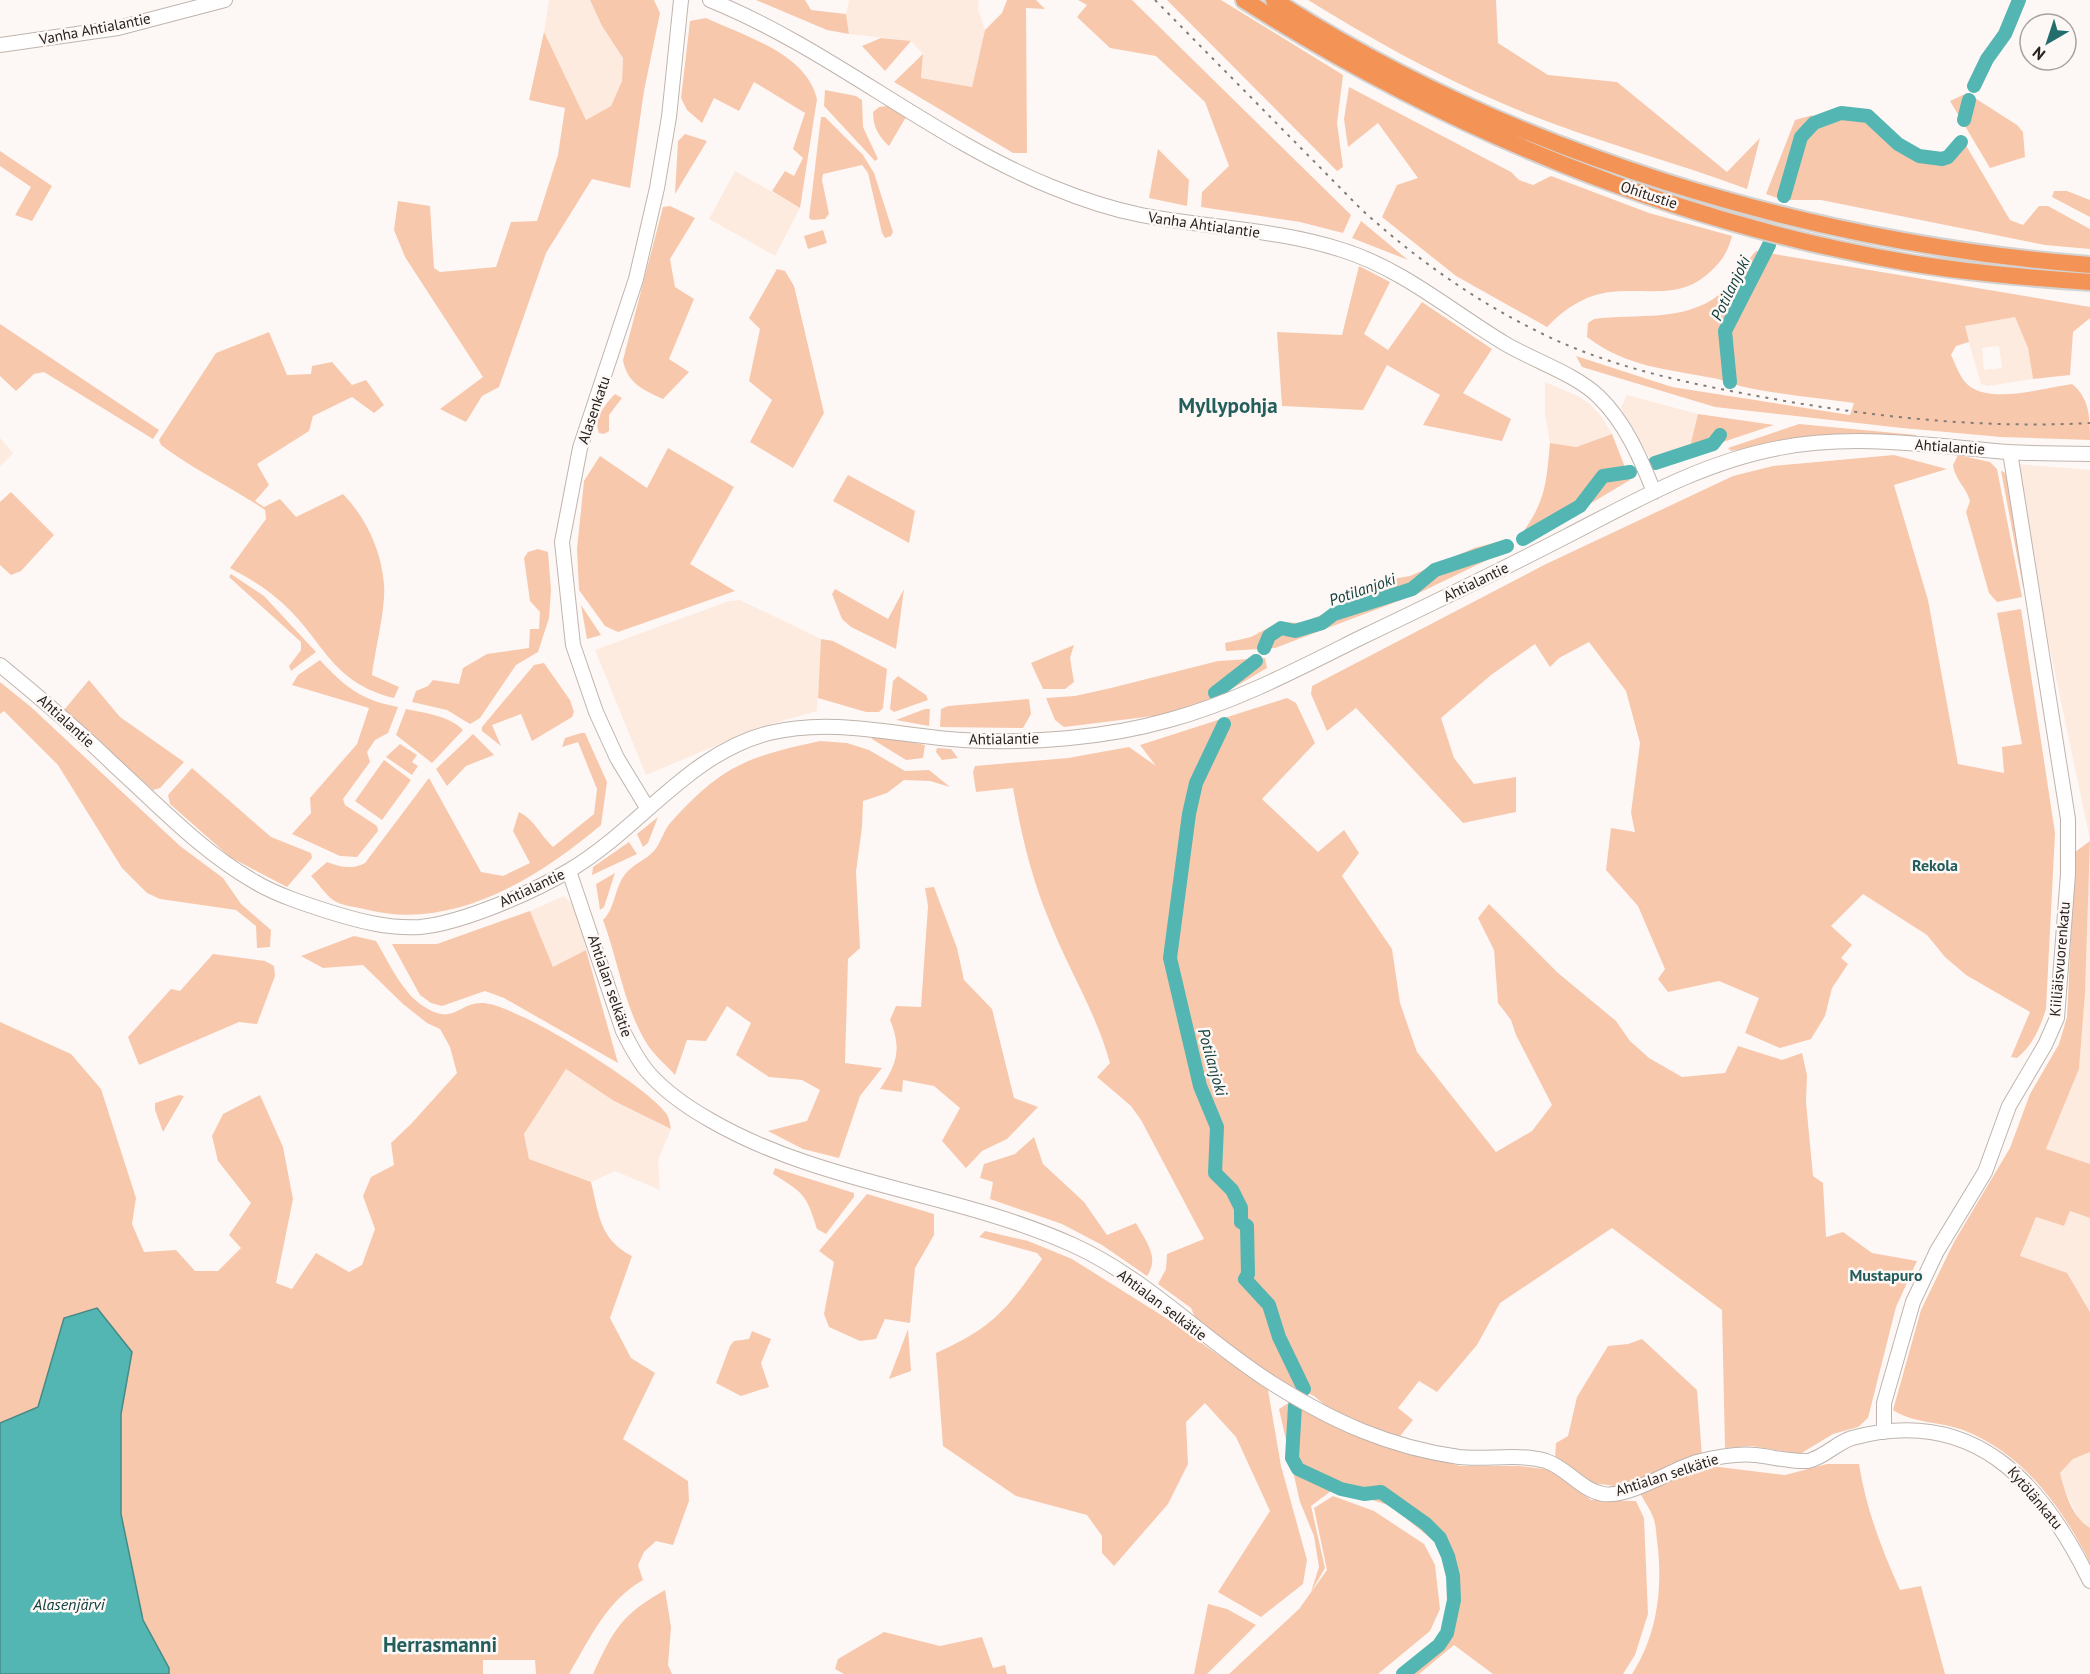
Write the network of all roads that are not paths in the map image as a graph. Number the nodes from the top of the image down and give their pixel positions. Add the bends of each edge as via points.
1 (225, 0) edge
2 (681, 0) edge
3 (710, 0) edge
4 (1244, 0) edge
5 (1274, 0) edge
6 (0, 45) edge
7 (2090, 265) edge
8 (2090, 282) edge
9 (2010, 452) junction
10 (2090, 454) edge
11 (1654, 492) junction
12 (0, 665) edge
13 (648, 809) junction
14 (569, 871) junction
15 (1884, 1432) junction
16 (1851, 1439) joint
17 (2090, 1581) edge

1 - 6 street, Vanha Ahtialantie via 118,28
2 - 13 street, Alasenkatu via 657,188 636,279 580,448 562,543 577,655 596,712 621,765
3 - 11 street, Vanha Ahtialantie via 775,29 921,118 1050,186 1115,210 1292,238 1342,250 1386,268 1505,344 1596,394 1617,418
4 - 8 highway, Ohitustie via 1330,54 1459,120 1638,192 1810,242 1909,263
5 - 7 highway, Ohitustie via 1339,39 1468,105 1552,142 1718,198 1817,224 1914,243 2008,258
9 - 10 street, Ahtialantie
9 - 11 street, Ahtialantie via 1825,441 1726,461
9 - 15 street, Kiiliäisvuorenkatu via 2068,819 2059,1003 2051,1033 2012,1099 1985,1172 1936,1251 1913,1302 1884,1403
11 - 13 street, Ahtialantie via 1209,709 1136,729 1046,739 963,740 858,726 791,728 731,747 707,761
12 - 14 street, Ahtialantie via 216,856 257,884 311,906 356,920 417,927 443,923 493,906
13 - 14 street, Ahtialantie
14 - 16 street, Ahtialan selkätie via 623,1031 647,1072 689,1108 726,1129 798,1160 1034,1228 1078,1248 1147,1290 1209,1340 1272,1383 1358,1431 1461,1457 1547,1461 1604,1494 1619,1493 1674,1470 1731,1454 1819,1459
15 - 16 street, Kytölänkatu
15 - 17 street, Kytölänkatu via 1932,1432 1965,1439 1995,1455 2050,1512 2070,1540

